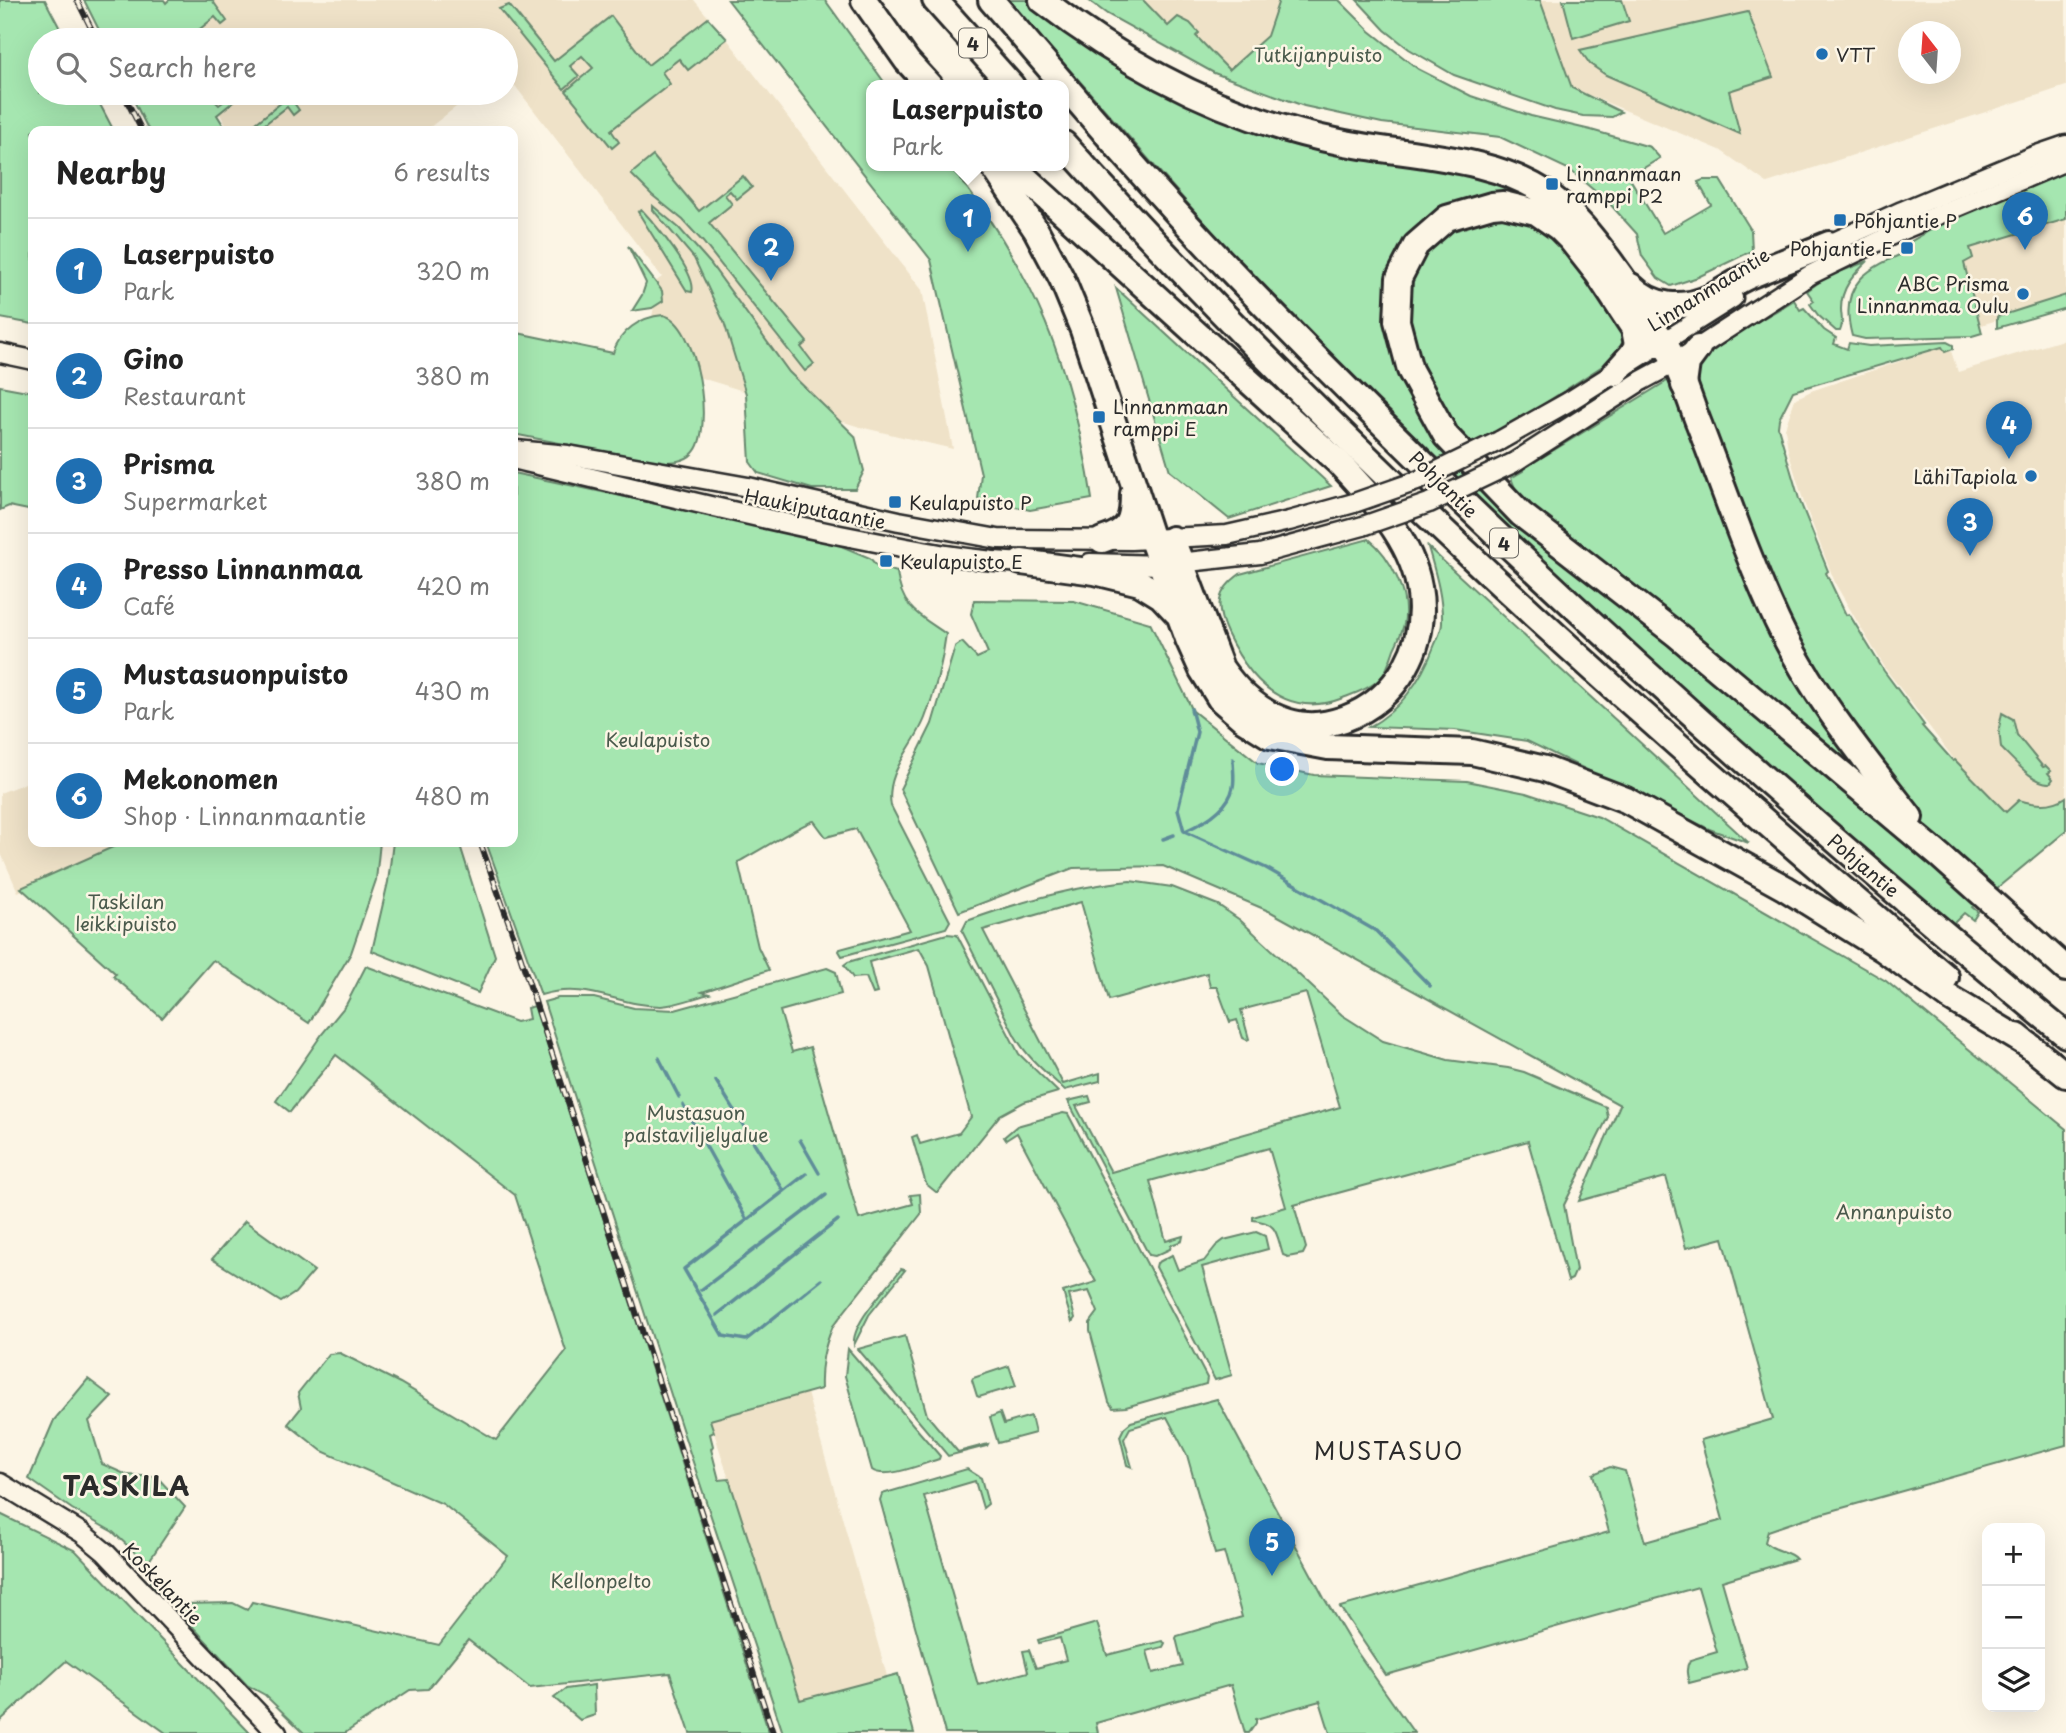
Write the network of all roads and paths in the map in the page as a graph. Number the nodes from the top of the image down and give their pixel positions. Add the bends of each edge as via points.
1 (864, 0) edge
2 (935, 0) edge
3 (991, 0) edge
4 (1042, 0) edge
5 (924, 80) edge
6 (1007, 80) edge
7 (1060, 80) edge
8 (1069, 90) edge
9 (2066, 145) edge
10 (1069, 149) edge
11 (2066, 161) edge
12 (996, 171) edge
13 (1018, 171) edge
14 (1829, 244) junction
15 (1618, 272) junction
16 (1698, 348) joint
17 (0, 354) edge
18 (28, 359) edge
19 (1674, 363) junction
20 (1615, 373) junction
21 (518, 450) edge
22 (518, 460) edge
23 (1134, 482) junction
24 (1354, 503) joint
25 (1363, 526) joint
26 (1162, 539) junction
27 (1102, 540) junction
28 (1021, 562) junction
29 (1171, 565) junction
30 (1179, 616) junction
31 (1940, 856) junction
32 (2065, 967) edge
33 (2066, 1035) edge
34 (2030, 1046) junction
35 (2066, 1075) edge
36 (0, 1483) edge
37 (277, 1733) edge

1 - 5 highway
2 - 6 highway, 4
3 - 7 highway, Pohjantie / 4
4 - 15 highway via 1121,56 1180,89 1243,116 1338,142 1464,162 1530,184 1573,215
8 - 33 highway, Pohjantie / 4 via 1232,272 1440,482 1802,812
9 - 14 main road, Linnanmaantie
10 - 34 highway, Pohjantie / 4 via 1370,459 1577,653 1809,860
11 - 16 main road via 1840,259
12 - 23 highway via 1062,279
13 - 29 highway via 1363,488 1401,541 1415,571 1421,617 1416,645 1401,676 1372,705 1331,723 1308,726 1284,721 1256,707 1234,687
14 - 15 highway via 1746,277 1711,297 1683,304 1653,303
14 - 19 main road, Linnanmaantie via 1772,272
15 - 19 highway
16 - 19 highway via 1687,363
17 - 18 main road
19 - 20 main road, Linnanmaantie
19 - 25 main road, Linnanmaantie, bridge via 1513,463 1429,503
19 - 31 highway via 1777,620 1809,680
20 - 24 main road, Linnanmaantie, bridge via 1499,441 1416,481
20 - 31 highway via 1637,345 1634,329 1571,240 1536,212 1492,205 1447,218 1416,245 1399,278 1397,321 1410,370 1446,436 1521,514 1677,635
21 - 27 main road, Haukiputaantie via 730,483 998,539
22 - 28 main road, Haukiputaantie via 729,512 888,544
23 - 26 highway
23 - 27 highway via 1130,521 1124,530
24 - 26 main road, Haukiputaantie via 1227,535
25 - 29 main road, Haukiputaantie via 1260,554
26 - 27 main road, Haukiputaantie
26 - 29 highway
28 - 29 main road, Haukiputaantie
28 - 30 highway via 1140,583 1161,596
29 - 30 highway
30 - 34 highway via 1220,699 1270,736 1328,747 1472,752 1545,769 1626,800 1785,888
31 - 32 highway
34 - 35 highway, Pohjantie / 4
36 - 37 main road, Koskelantie via 105,1552

